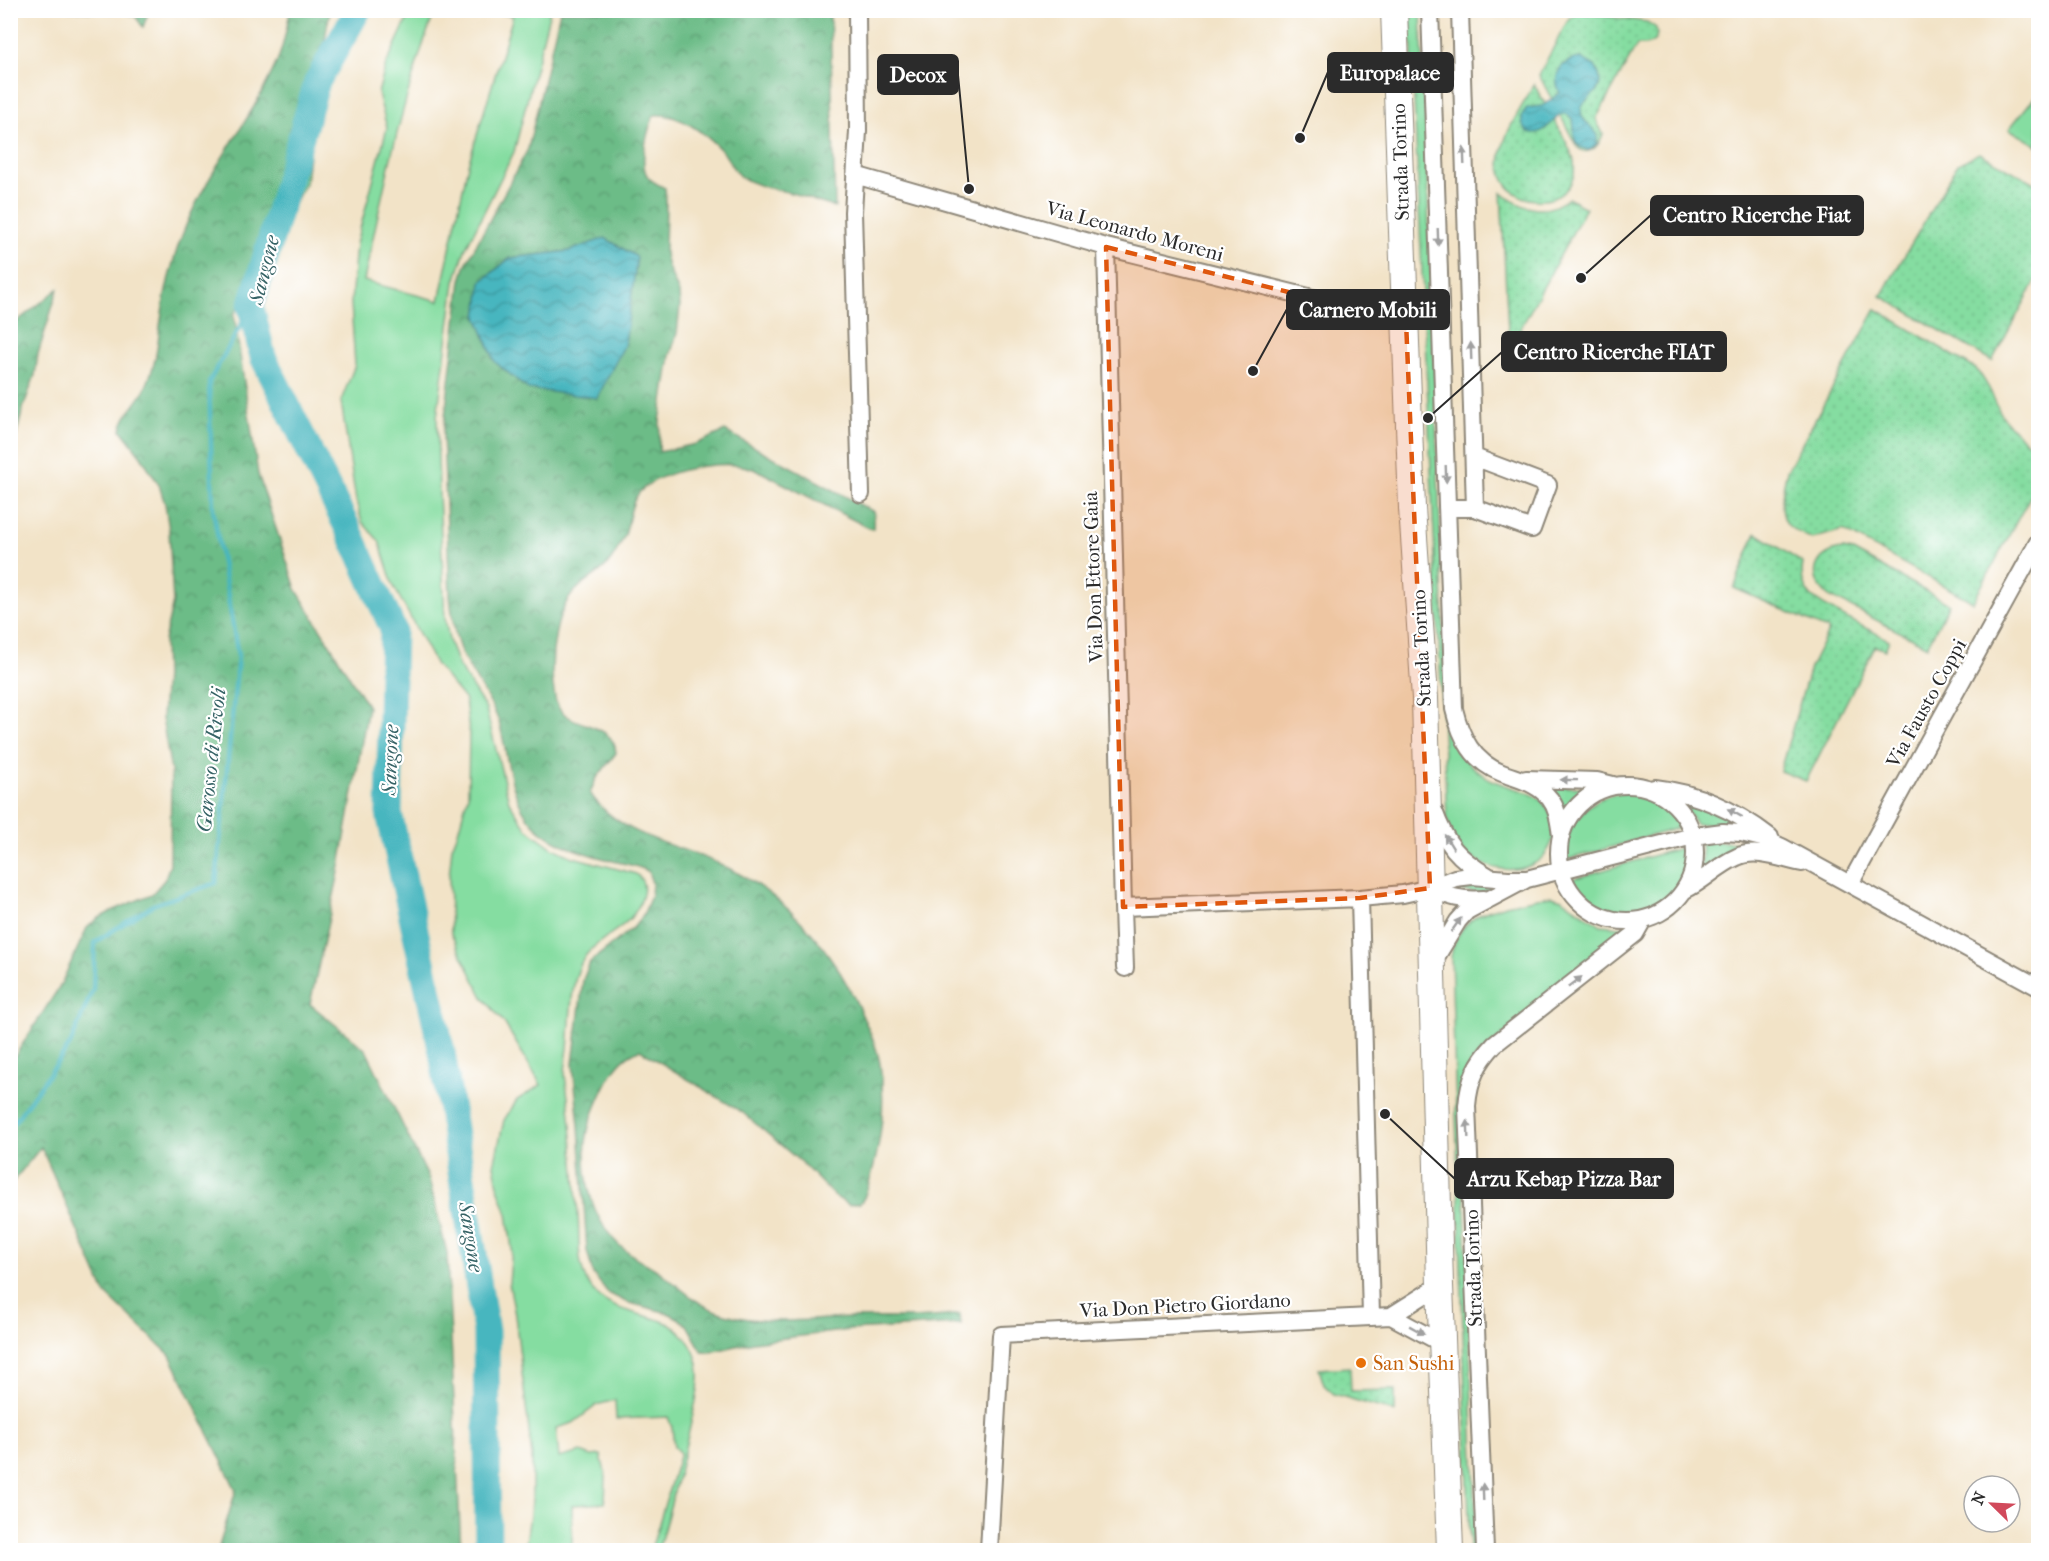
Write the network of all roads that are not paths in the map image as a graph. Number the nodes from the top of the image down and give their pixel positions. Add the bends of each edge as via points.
1 (857, 10) edge
2 (1394, 10) edge
3 (1430, 10) edge
4 (1460, 10) edge
5 (855, 175) junction
6 (1106, 247) junction
7 (1406, 321) junction
8 (1445, 436) junction
9 (1474, 436) junction
10 (1474, 457) junction
11 (861, 494) dead end
12 (1447, 508) junction
13 (1475, 508) junction
14 (2038, 542) edge
15 (1522, 779) junction
16 (1615, 785) junction
17 (1648, 788) junction
18 (1427, 793) junction
19 (1561, 835) junction
20 (1693, 836) junction
21 (1782, 847) junction
22 (1819, 867) junction
23 (1560, 870) junction
24 (1489, 876) junction
25 (1527, 879) junction
26 (1850, 885) junction
27 (1430, 888) junction
28 (1685, 890) junction
29 (1360, 898) junction
30 (1489, 899) junction
31 (1123, 907) junction
32 (1643, 920) junction
33 (1432, 962) junction
34 (1125, 968) dead end
35 (2038, 987) edge
36 (1440, 1285) junction
37 (1371, 1316) junction
38 (1391, 1316) junction
39 (1443, 1344) junction
40 (989, 1551) edge
41 (1450, 1551) edge
42 (1485, 1551) edge

1 - 5 street
2 - 7 main road, Strada Torino
3 -> 8 street, Strada Torino
9 -> 4 street
5 - 6 street, Via Leonardo Moreni
5 - 11 street
6 - 7 street, Via Leonardo Moreni
6 - 31 street, Via Don Ettore Gaia
7 - 18 main road, Strada Torino
8 - 9 street
8 -> 12 street, Strada Torino
9 - 10 street
10 - 13 street
10 - 13 street via 1548,485 1532,529
12 - 13 street
12 - 15 street, Strada Torino via 1453,690 1458,728 1476,757 1502,773
14 - 26 street, Via Fausto Coppi
16 -> 15 street
15 - 19 street via 1552,800
16 - 17 street
16 - 19 street via 1600,790 1576,807
17 - 20 street via 1676,805
21 -> 17 street via 1725,807 1677,791
24 -> 18 street via 1461,859 1449,845
18 - 27 main road, Strada Torino
19 - 23 street
20 - 21 street via 1741,832
20 - 23 street
20 - 28 street via 1695,862
21 - 22 street
22 - 26 street
22 - 28 street via 1763,855 1738,856
23 - 25 street
23 - 32 street via 1569,890 1588,910 1614,921
24 - 25 street
24 - 27 street via 1455,878
25 - 30 street
26 - 35 street
27 - 29 street
27 - 30 street via 1451,898
27 - 33 main road, Strada Torino
28 - 32 street via 1658,914
29 - 31 street
29 - 37 street
33 -> 30 street via 1467,911
31 - 34 street, Via Don Ettore Gaia
42 -> 32 street, Strada Torino via 1467,1106 1471,1078 1495,1044 1635,934
33 - 36 main road, Strada Torino
36 - 38 street, Strada Torino
36 - 39 main road, Strada Torino
37 - 38 street, Strada Torino
37 - 40 street, Via Don Pietro Giordano via 1001,1335
38 -> 39 street, Strada Torino
39 - 41 main road, Strada Torino

